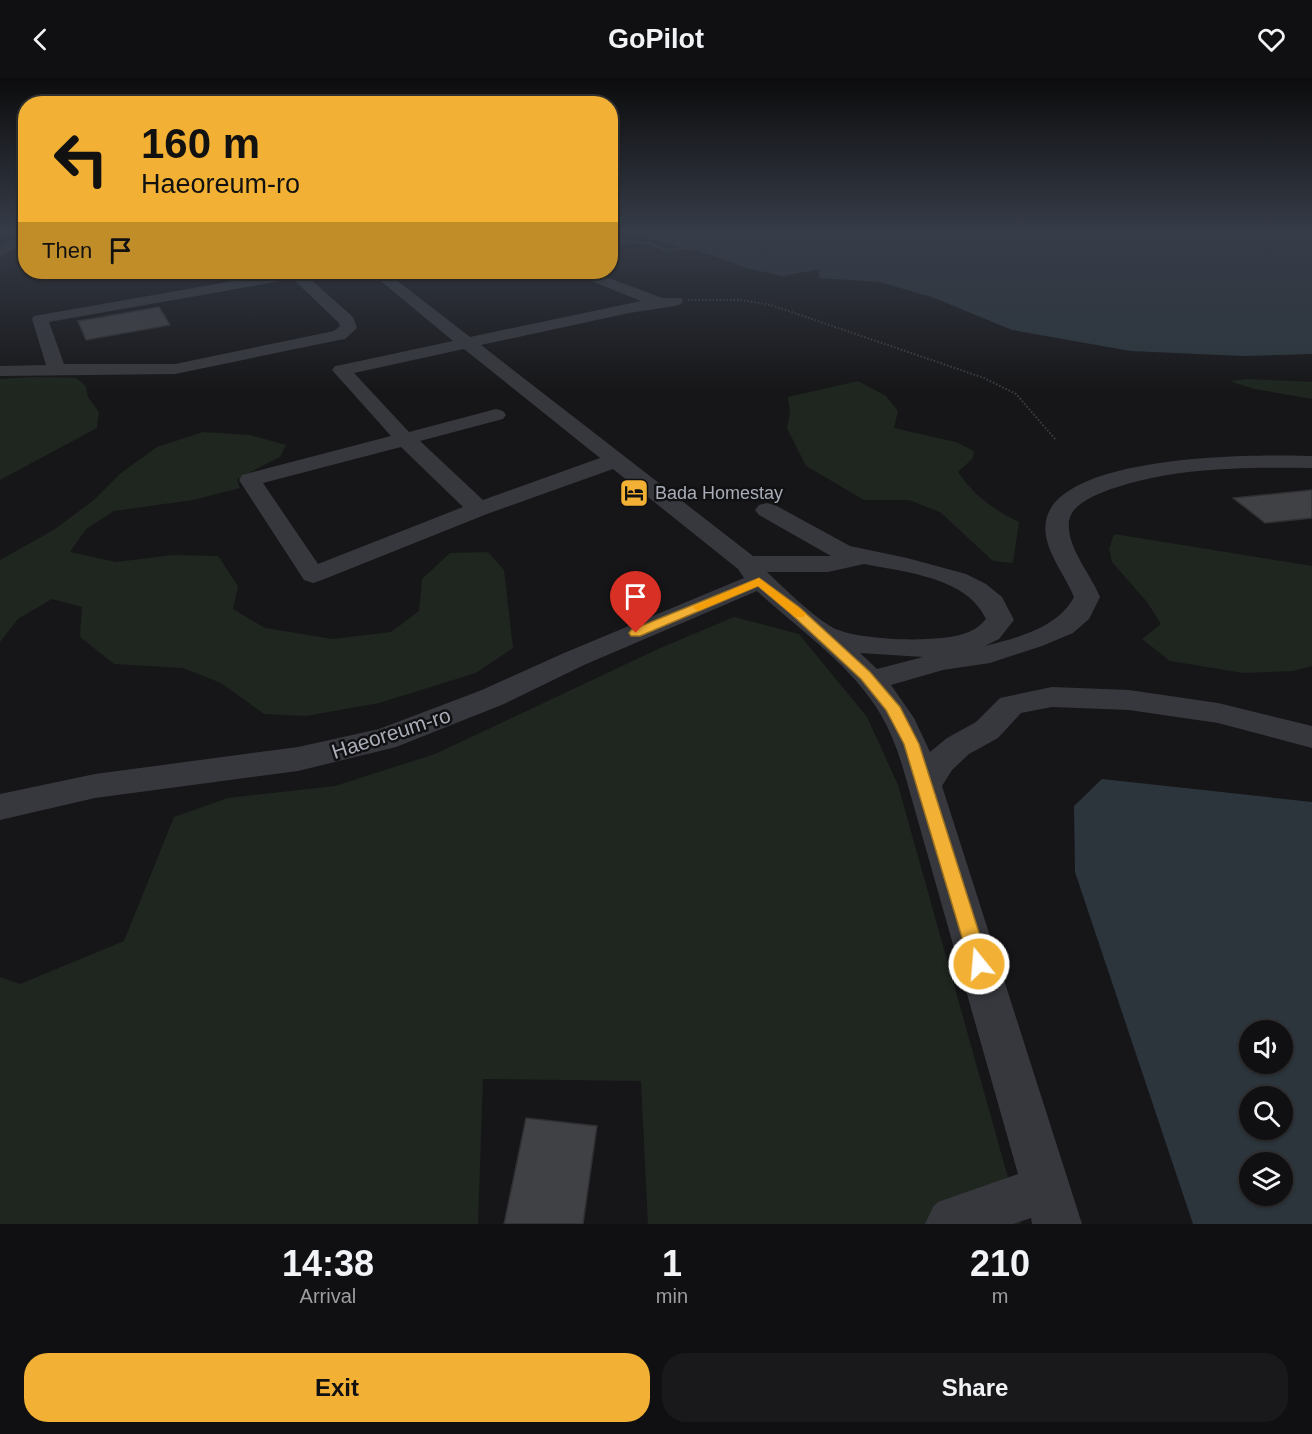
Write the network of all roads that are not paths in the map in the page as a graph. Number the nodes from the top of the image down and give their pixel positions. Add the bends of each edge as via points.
1 (232, 285) edge
2 (315, 285) edge
3 (394, 285) edge
4 (615, 285) edge
5 (675, 301) road end
6 (657, 302) junction
7 (465, 343) junction
8 (57, 370) junction
9 (0, 371) edge
10 (496, 415) dead end
11 (405, 439) junction
12 (616, 460) junction
13 (1312, 462) edge
14 (479, 509) junction
15 (767, 510) dead end
16 (865, 556) junction
17 (753, 573) junction
18 (821, 635) junction
19 (997, 652) junction
20 (877, 689) junction
21 (1312, 737) edge
22 (925, 785) junction
23 (0, 807) edge
24 (1052, 1207) edge
25 (950, 1224) edge

1 - 8 street via 40,319
2 - 8 street via 346,321 349,328 339,335 175,369
3 - 7 street
4 - 6 street
5 - 6 street
6 - 7 street
7 - 11 street via 341,370
7 - 12 street
8 - 9 street
10 - 11 street
11 - 14 street
11 - 14 street via 250,480 313,575
12 - 14 street
12 - 17 street
13 - 19 street via 1229,460 1178,464 1117,478 1085,491 1060,512 1057,525 1087,597 1079,613 1063,627
15 - 16 street via 841,551
16 - 17 street, Haeoreum-ro
16 - 18 street, Haeoreum-ro via 934,570 984,596 994,604 1000,620 991,634 967,643 916,648 869,646
17 - 18 street
17 - 23 street, Haeoreum-ro via 493,698 385,739 297,759 95,786
18 - 19 street via 847,650 878,655
18 - 20 street
19 - 20 street via 977,668
20 - 22 street via 912,744
21 - 22 street via 1218,713 1129,700 1052,697 1011,705 987,730 958,746 940,762
22 - 24 street
24 - 25 street via 955,1219

